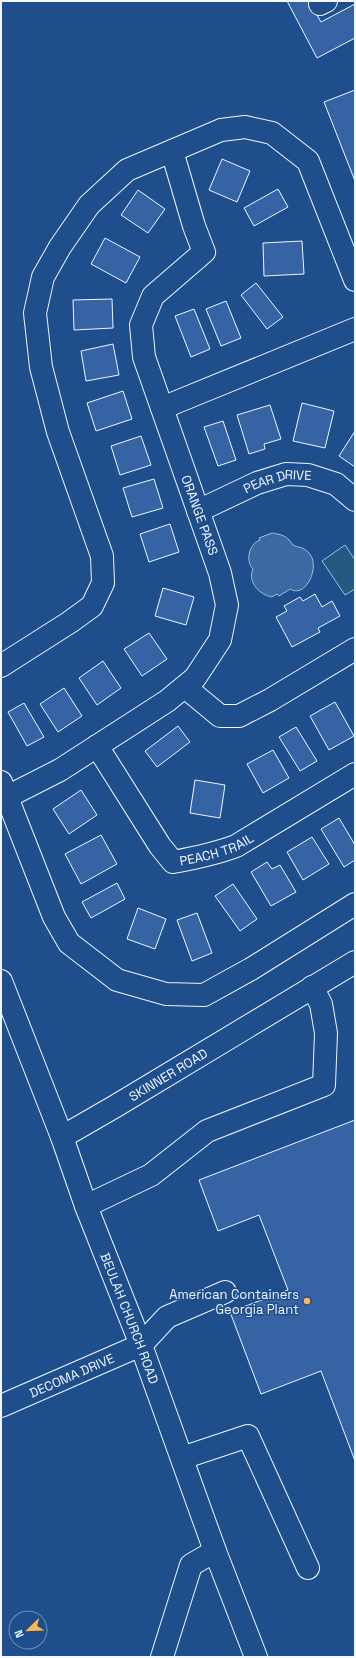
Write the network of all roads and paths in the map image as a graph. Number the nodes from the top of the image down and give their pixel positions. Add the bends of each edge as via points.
1 (172, 151) junction
2 (355, 280) edge
3 (355, 330) edge
4 (162, 408) junction
5 (355, 500) edge
6 (198, 511) junction
7 (355, 649) edge
8 (1, 666) edge
9 (185, 687) junction
10 (97, 746) junction
11 (355, 774) edge
12 (3, 793) edge
13 (355, 904) edge
14 (355, 962) edge
15 (1, 981) edge
16 (312, 987) junction
17 (62, 1137) junction
18 (86, 1206) junction
19 (224, 1292) dead end
20 (142, 1344) junction
21 (1, 1406) edge
22 (182, 1458) junction
23 (215, 1551) junction
24 (308, 1568) dead end
25 (162, 1657) edge
26 (256, 1657) edge

1 - 2 street via 221,130 245,127 272,133 308,161
1 - 4 street, ORANGE PASS via 204,252 152,296 142,325 144,357
1 - 8 street via 127,170 89,204 43,277 35,313 41,367 58,432 102,556 103,583 92,606
3 - 4 street
4 - 6 street, ORANGE PASS
5 - 6 street, PEAR DRIVE via 336,484 308,475 286,474 258,483
6 - 9 street, ORANGE PASS via 220,573 228,605 220,640 196,678
7 - 9 street via 240,716 220,716
9 - 10 street, ORANGE PASS
10 - 11 street, PEACH TRAIL via 160,846 174,862 222,852 236,846
10 - 12 street, ORANGE PASS via 60,770
12 - 13 street via 54,916 69,943 117,980 166,994 204,995 251,970
14 - 16 street, SKINNER ROAD
15 - 17 street, BEULAH CHURCH ROAD
16 - 17 street, SKINNER ROAD
16 - 18 street via 321,1004 326,1033 324,1084 208,1131 151,1175
17 - 18 street, BEULAH CHURCH ROAD
18 - 20 street, BEULAH CHURCH ROAD
19 - 20 street via 167,1318
20 - 21 street, DECOMA DRIVE
20 - 22 street, BEULAH CHURCH ROAD
22 - 23 street, BEULAH CHURCH ROAD
22 - 24 street via 248,1436
23 - 25 street via 191,1565
23 - 26 street, BEULAH CHURCH ROAD

